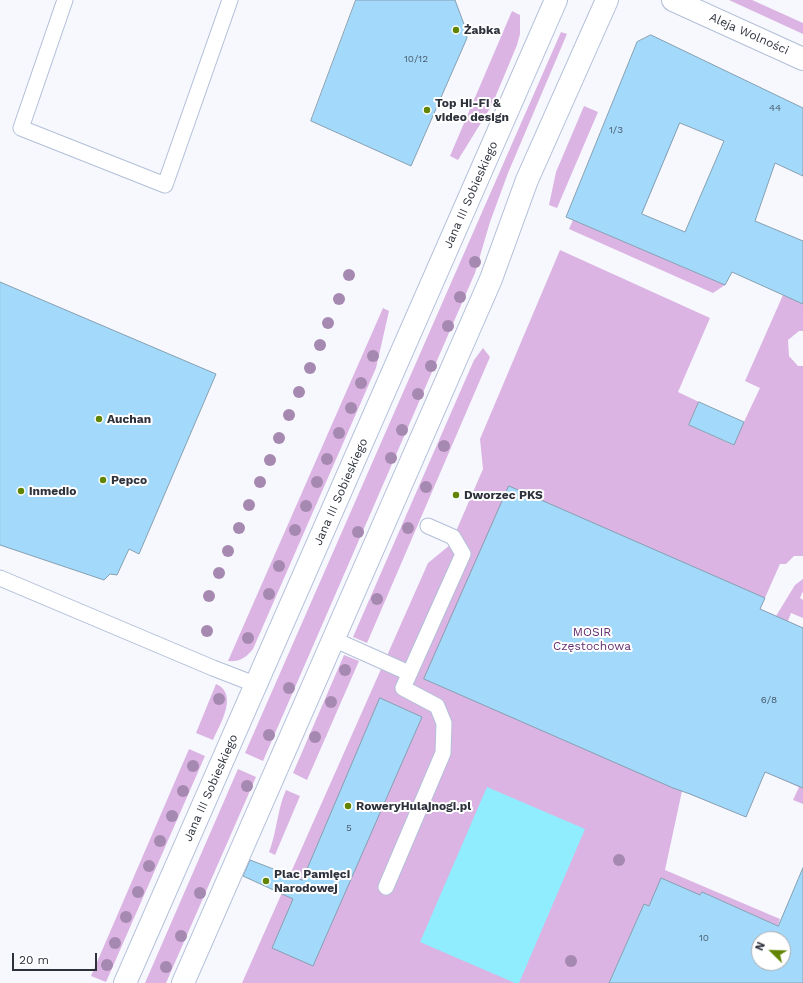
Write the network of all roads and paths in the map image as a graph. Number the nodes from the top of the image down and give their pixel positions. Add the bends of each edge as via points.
1 (66, 0) edge
2 (230, 0) edge
3 (556, 0) edge
4 (607, 0) edge
5 (673, 0) edge
6 (803, 59) edge
7 (428, 526) dead end
8 (0, 578) edge
9 (333, 639) junction
10 (409, 673) junction
11 (257, 685) junction
12 (386, 887) dead end
13 (193, 961) junction
14 (125, 983) edge
15 (183, 983) edge
16 (198, 983) edge

1 - 2 lane via 21,128 165,185
3 - 11 street, Jana III Sobieskiego
4 - 9 street via 527,180 491,279
5 - 6 street, Aleja Wolności
7 - 10 lane via 453,538 463,554
8 - 11 lane
9 - 10 lane
9 - 13 street
10 - 12 lane via 403,688 437,706 444,723 443,753
11 - 14 street, Jana III Sobieskiego
13 - 15 street
13 - 16 street

